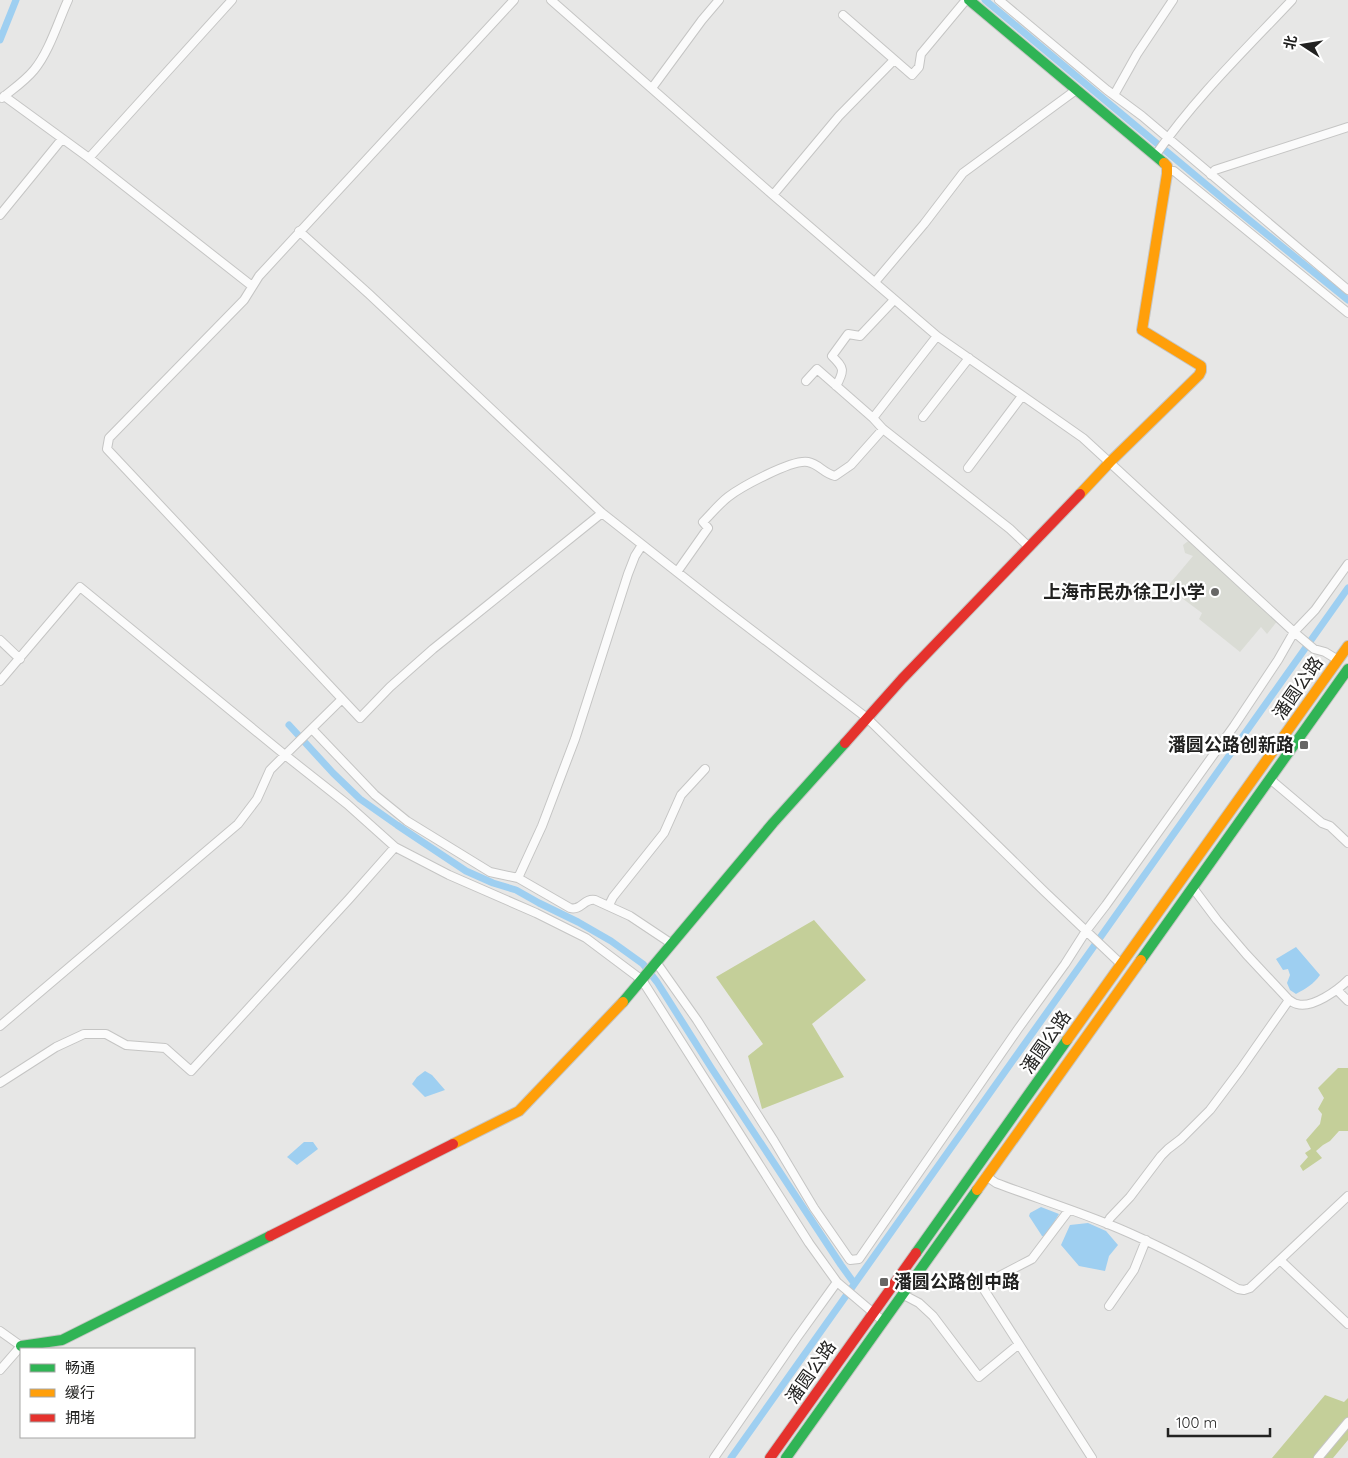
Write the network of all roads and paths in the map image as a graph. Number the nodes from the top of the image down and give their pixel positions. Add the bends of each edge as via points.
1 (68, 0) edge
2 (232, 0) edge
3 (514, 0) edge
4 (551, 0) edge
5 (719, 0) edge
6 (968, 0) edge
7 (999, 0) edge
8 (1173, 0) edge
9 (1292, 0) edge
10 (843, 15) dead end
11 (894, 60) junction
12 (652, 88) junction
13 (1076, 90) junction
14 (1114, 95) junction
15 (2, 97) edge
16 (1348, 127) edge
17 (62, 139) junction
18 (1167, 140) junction
19 (1156, 155) junction
20 (89, 158) junction
21 (1167, 171) junction
22 (1211, 174) junction
23 (773, 195) junction
24 (0, 216) edge
25 (299, 231) junction
26 (875, 282) junction
27 (252, 286) junction
28 (1348, 290) edge
29 (894, 300) junction
30 (1348, 313) edge
31 (938, 336) junction
32 (968, 358) junction
33 (806, 381) dead end
34 (836, 386) junction
35 (1022, 396) junction
36 (923, 417) dead end
37 (873, 418) junction
38 (883, 429) junction
39 (1110, 462) junction
40 (968, 468) dead end
41 (602, 513) junction
42 (642, 545) junction
43 (1029, 547) junction
44 (1348, 564) edge
45 (676, 572) junction
46 (1296, 633) junction
47 (0, 640) edge
48 (1348, 646) edge
49 (20, 659) junction
50 (1338, 660) junction
51 (1348, 669) edge
52 (0, 681) edge
53 (342, 699) junction
54 (866, 718) junction
55 (312, 729) junction
56 (285, 755) junction
57 (705, 769) dead end
58 (1270, 779) junction
59 (1348, 843) edge
60 (395, 847) junction
61 (518, 878) junction
62 (1193, 888) junction
63 (609, 905) junction
64 (1087, 932) junction
65 (672, 944) junction
66 (656, 963) junction
67 (1121, 964) junction
68 (643, 979) junction
69 (1348, 980) edge
70 (1337, 990) junction
71 (1289, 1000) junction
72 (1348, 1000) edge
73 (0, 1026) edge
74 (0, 1083) edge
75 (986, 1176) junction
76 (1348, 1196) edge
77 (1069, 1210) junction
78 (1107, 1224) junction
79 (1146, 1240) junction
80 (1280, 1260) junction
81 (837, 1282) junction
82 (902, 1294) junction
83 (1109, 1306) dead end
84 (873, 1313) junction
85 (883, 1321) junction
86 (1348, 1324) edge
87 (0, 1331) edge
88 (1019, 1344) junction
89 (21, 1346) junction
90 (0, 1370) edge
91 (1348, 1422) edge
92 (714, 1458) edge
93 (770, 1458) edge
94 (786, 1458) edge
95 (1092, 1458) edge
96 (1318, 1458) edge

1 - 15 street via 43,58 34,71
2 - 20 street
3 - 25 street
4 - 12 street
5 - 12 street
6 - 11 street via 922,54 912,75
6 - 13 street
7 - 14 street
8 - 14 street
9 - 18 street via 1202,95
10 - 11 street
11 - 23 street via 839,116
12 - 23 street
13 - 19 street
13 - 26 street via 963,173
14 - 18 street
15 - 17 street
16 - 22 street
17 - 20 street
17 - 24 street
18 - 19 street
18 - 22 street
19 - 21 street via 1167,166
20 - 27 street
21 - 30 street via 1174,171
21 - 39 street via 1142,330 1200,366 1201,371
22 - 28 street
23 - 26 street
25 - 27 street
25 - 41 street
26 - 29 street
27 - 53 street via 244,300 109,438 107,448
29 - 31 street
29 - 34 street via 860,336 848,334 832,356 841,365 842,372
31 - 32 street
31 - 37 street
32 - 35 street
32 - 36 street
33 - 34 street via 817,369
34 - 37 street
35 - 39 street via 1083,438
35 - 40 street
37 - 38 street
38 - 43 street
38 - 45 street via 851,465 835,476 816,465 799,462 766,475 728,497 703,522 708,528
39 - 43 street
39 - 46 street
41 - 42 street
41 - 53 street via 433,649 360,718
42 - 45 street
42 - 61 street via 628,574 542,826
43 - 54 street
44 - 46 street
45 - 54 street
46 - 50 street via 1314,649
46 - 64 street
47 - 49 street
48 - 50 street, 潘圆公路
49 - 52 street
49 - 56 street via 80,587
50 - 67 street, 潘圆公路
51 - 58 street, 潘圆公路
53 - 55 street
54 - 64 street
54 - 65 street
55 - 56 street
55 - 61 street via 375,795 407,821 490,872
56 - 60 street
56 - 73 street via 270,770 257,799 238,824
57 - 63 street via 681,795 664,833
58 - 59 street
58 - 62 street, 潘圆公路
60 - 68 street via 586,938
60 - 74 street via 191,1071 165,1048 126,1045 106,1034 84,1034
61 - 63 street via 570,908 579,908 591,899
62 - 71 street via 1216,920
62 - 75 street, 潘圆公路
63 - 65 street
64 - 66 street via 859,1259 850,1260 697,1020
64 - 67 street
65 - 66 street
66 - 68 street
67 - 84 street, 潘圆公路
68 - 81 street via 809,1243
68 - 89 street via 519,1111 62,1340
69 - 70 street
70 - 71 street via 1304,1005
70 - 72 street
71 - 78 street via 1210,1110 1161,1156
75 - 77 street via 996,1184
75 - 82 street, 潘圆公路
76 - 80 street
77 - 78 street
77 - 88 street via 1032,1259 986,1283 983,1288
78 - 79 street
79 - 80 street via 1244,1290
79 - 83 street via 1134,1270
80 - 86 street
81 - 84 street
81 - 92 street
82 - 85 street, 潘圆公路
82 - 88 street via 933,1316 979,1376
84 - 85 street
84 - 93 street, 潘圆公路
85 - 94 street, 潘圆公路
87 - 89 street
88 - 95 street
89 - 90 street
91 - 96 street

